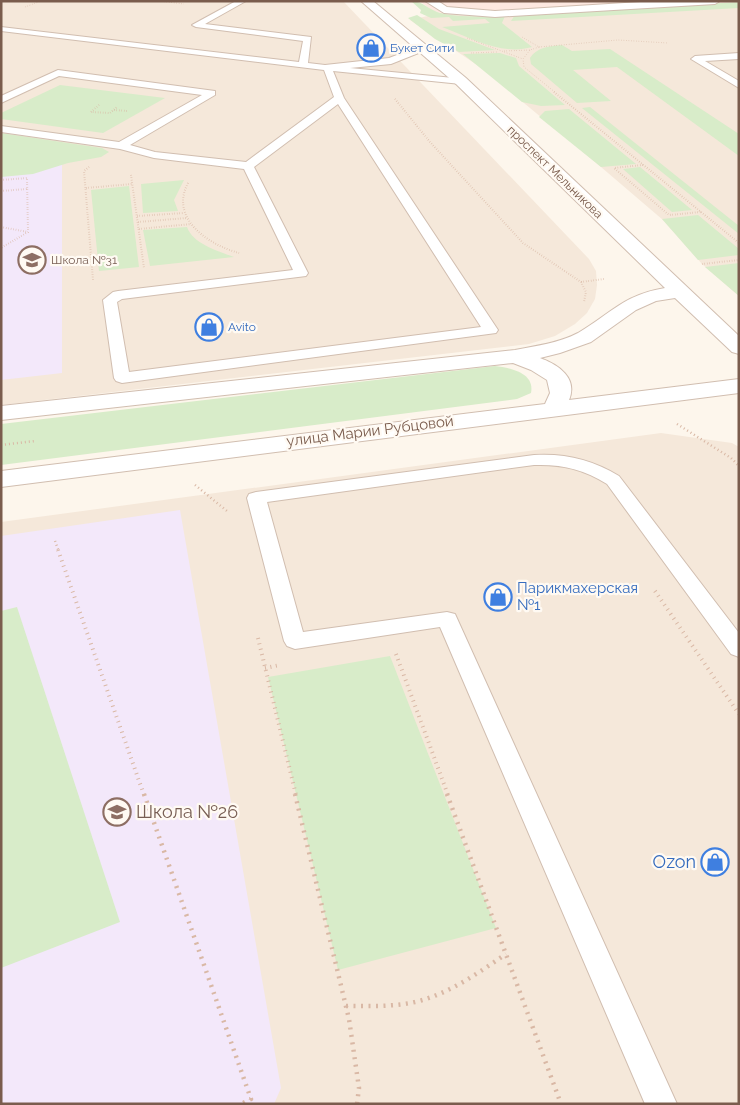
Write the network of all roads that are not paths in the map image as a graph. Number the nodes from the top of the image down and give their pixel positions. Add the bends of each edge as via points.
1 (242, 1) edge
2 (366, 1) edge
3 (430, 1) edge
4 (715, 1) edge
5 (669, 2) edge
6 (1, 29) edge
7 (427, 51) junction
8 (739, 56) edge
9 (303, 64) junction
10 (327, 67) junction
11 (461, 81) junction
12 (739, 85) edge
13 (339, 98) junction
14 (1, 100) edge
15 (1, 129) edge
16 (121, 146) junction
17 (248, 166) junction
18 (680, 291) junction
19 (739, 348) edge
20 (515, 356) junction
21 (739, 386) edge
22 (125, 388) junction
23 (555, 407) junction
24 (1, 413) edge
25 (1, 479) edge
26 (739, 649) edge
27 (661, 1104) edge

1 - 9 lane via 196,25 308,39
2 - 7 street, проспект Мельникова
3 - 5 street via 444,10 481,14
4 - 5 street
6 - 9 lane
7 - 10 lane via 391,61
7 - 11 street, проспект Мельникова
8 - 12 lane via 696,59
9 - 10 lane
10 - 11 lane
10 - 13 lane
11 - 18 street, проспект Мельникова
13 - 17 lane
13 - 22 lane via 491,330
14 - 16 lane via 58,73 212,92
15 - 16 lane
16 - 17 lane via 154,155
17 - 22 lane via 300,272 118,294 110,300
18 - 19 street, проспект Мельникова
18 - 20 street via 651,296 629,306 584,338 553,349
20 - 22 street
20 - 23 street via 558,377 561,393
21 - 23 street, улица Марии Рубцовой
22 - 24 street
23 - 25 street, улица Марии Рубцовой
26 - 27 lane via 613,480 597,469 577,462 534,460 256,498 295,641 447,619

